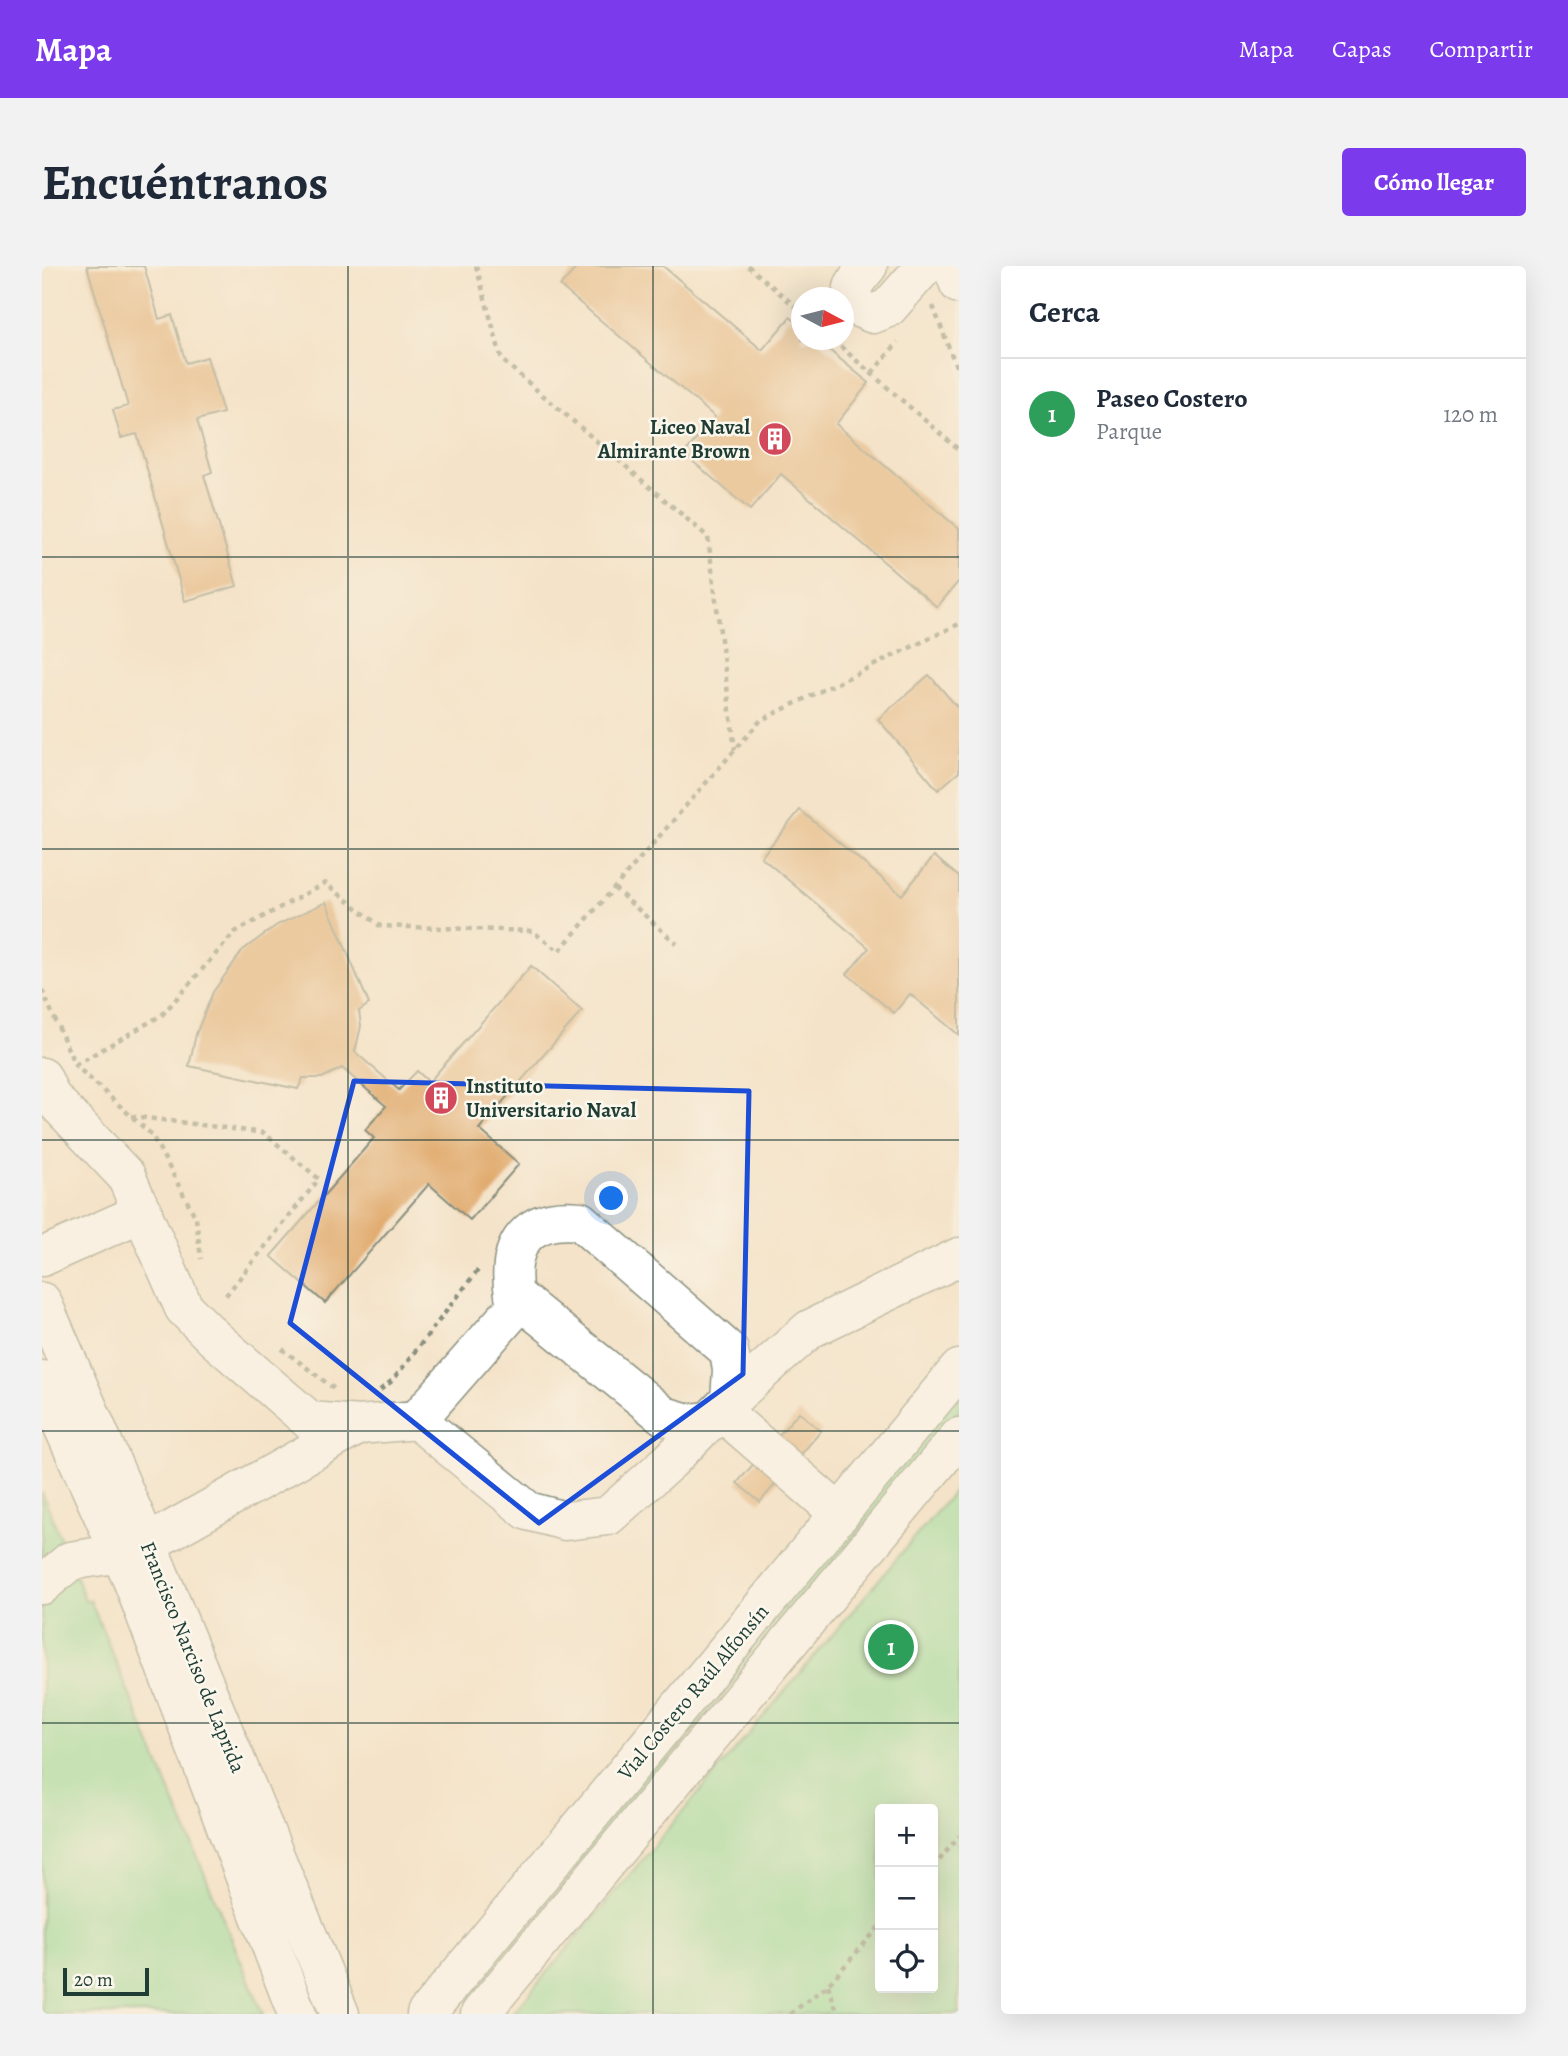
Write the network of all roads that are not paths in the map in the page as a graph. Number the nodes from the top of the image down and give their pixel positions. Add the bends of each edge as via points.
1 (868, 266) edge
2 (933, 268) edge
3 (959, 284) edge
4 (59, 1071) edge
5 (143, 1212) junction
6 (42, 1257) edge
7 (959, 1257) edge
8 (521, 1301) junction
9 (42, 1302) edge
10 (959, 1369) edge
11 (42, 1380) edge
12 (721, 1410) junction
13 (366, 1411) junction
14 (417, 1420) junction
15 (959, 1437) edge
16 (840, 1514) junction
17 (134, 1548) junction
18 (47, 1567) edge
19 (297, 2014) edge
20 (340, 2014) edge
21 (426, 2014) edge
22 (480, 2014) edge

1 - 2 street via 855,282 852,295 856,307 873,314 888,308
2 - 3 street
4 - 5 street via 51,1097 126,1176
5 - 6 street
5 - 13 street via 184,1308 215,1339 310,1421
7 - 12 street via 810,1329
8 - 12 street via 664,1416 688,1423
8 - 12 street via 514,1295 510,1273 514,1251 534,1225 556,1218 580,1221 729,1351 732,1370
8 - 14 street
9 - 17 street, Francisco Narciso de Laprida
10 - 16 street, Vial Costero Raúl Alfonsín
11 - 17 street, Francisco Narciso de Laprida
12 - 14 street via 608,1516 565,1521 528,1511
12 - 16 street
13 - 14 street
13 - 17 street
15 - 22 street, Vial Costero Raúl Alfonsín
16 - 21 street, Vial Costero Raúl Alfonsín
17 - 18 street
17 - 19 street, Francisco Narciso de Laprida
17 - 20 street, Francisco Narciso de Laprida

